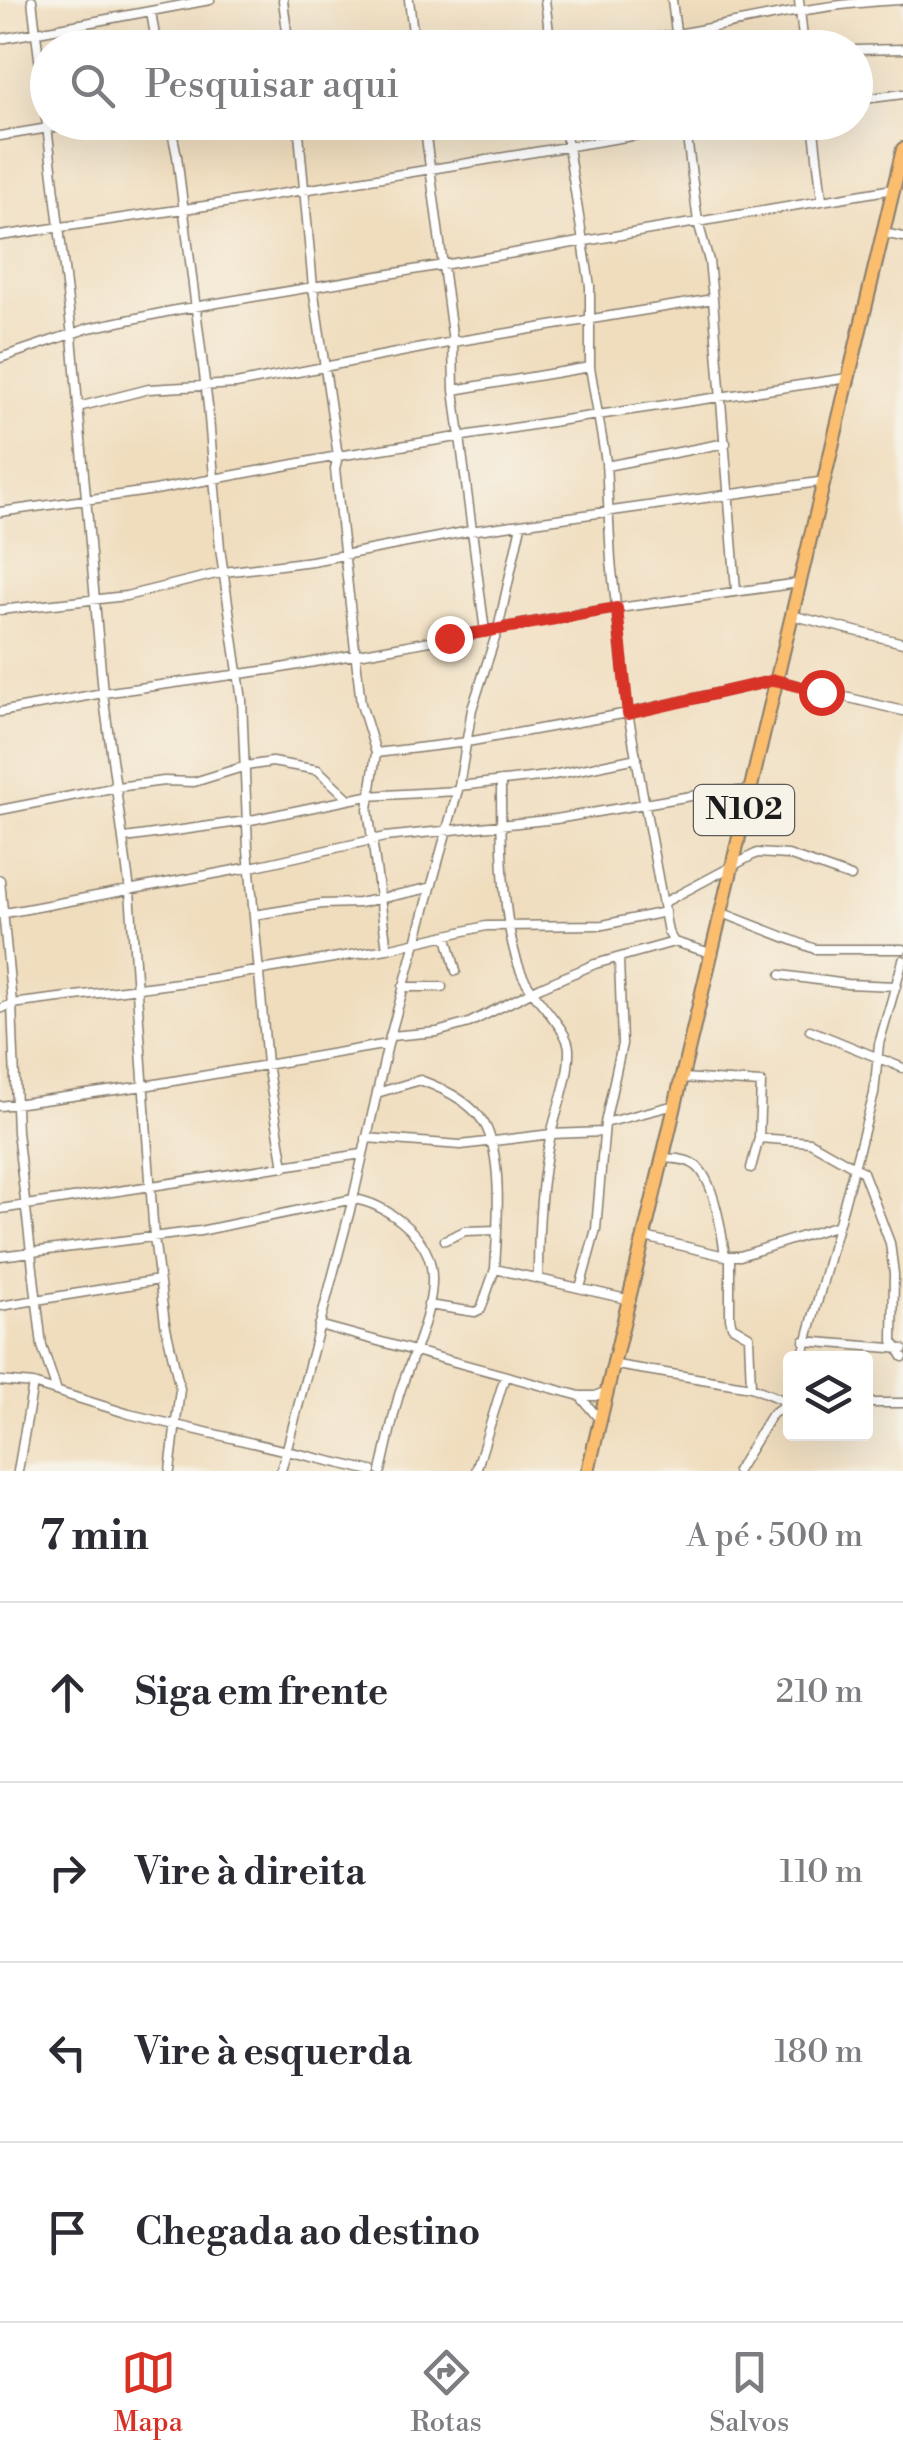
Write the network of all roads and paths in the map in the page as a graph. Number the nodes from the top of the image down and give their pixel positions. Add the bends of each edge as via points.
1 (32, 0) edge
2 (210, 0) edge
3 (282, 0) edge
4 (410, 0) edge
5 (545, 0) edge
6 (672, 0) edge
7 (900, 0) edge
8 (799, 5) edge
9 (151, 12) junction
10 (36, 30) edge
11 (57, 30) edge
12 (154, 30) edge
13 (286, 30) edge
14 (413, 30) edge
15 (549, 30) edge
16 (676, 30) edge
17 (693, 30) edge
18 (802, 30) edge
19 (30, 35) edge
20 (0, 39) edge
21 (903, 49) edge
22 (873, 50) edge
23 (903, 94) edge
24 (873, 98) edge
25 (30, 131) edge
26 (0, 136) edge
27 (47, 140) edge
28 (173, 140) edge
29 (299, 140) edge
30 (426, 140) edge
31 (567, 140) edge
32 (609, 140) edge
33 (688, 140) edge
34 (815, 140) edge
35 (568, 148) junction
36 (903, 149) edge
37 (900, 168) edge
38 (429, 170) junction
39 (892, 189) junction
40 (303, 190) junction
41 (822, 199) junction
42 (184, 208) junction
43 (698, 222) junction
44 (57, 226) junction
45 (883, 233) junction
46 (0, 236) edge
47 (903, 237) edge
48 (584, 244) junction
49 (443, 265) junction
50 (313, 287) junction
51 (713, 300) junction
52 (194, 308) junction
53 (592, 320) junction
54 (72, 336) junction
55 (453, 342) junction
56 (0, 358) edge
57 (326, 367) junction
58 (590, 367) junction
59 (848, 378) junction
60 (205, 386) junction
61 (454, 390) junction
62 (722, 397) junction
63 (78, 407) junction
64 (599, 415) junction
65 (462, 437) junction
66 (726, 443) junction
67 (338, 456) junction
68 (606, 466) junction
69 (214, 478) junction
70 (826, 481) junction
71 (730, 494) junction
72 (87, 498) junction
73 (0, 512) edge
74 (609, 512) junction
75 (521, 525) junction
76 (470, 532) junction
77 (346, 554) junction
78 (224, 572) junction
79 (799, 583) junction
80 (736, 590) junction
81 (97, 600) junction
82 (617, 608) junction
83 (0, 610) edge
84 (792, 615) junction
85 (498, 628) junction
86 (485, 632) junction
87 (903, 643) edge
88 (356, 653) junction
89 (238, 675) junction
90 (775, 680) junction
91 (103, 693) junction
92 (903, 710) edge
93 (0, 712) edge
94 (628, 714) junction
95 (466, 742) junction
96 (376, 753) junction
97 (637, 758) junction
98 (246, 766) junction
99 (501, 782) junction
100 (117, 786) junction
101 (458, 788) junction
102 (749, 790) junction
103 (367, 796) junction
104 (349, 799) junction
105 (646, 804) junction
106 (0, 810) edge
107 (246, 821) junction
108 (501, 826) junction
109 (444, 830) junction
110 (124, 838) junction
111 (374, 840) junction
112 (251, 867) junction
113 (730, 868) junction
114 (851, 878) dead end
115 (0, 880) edge
116 (429, 888) junction
117 (130, 891) junction
118 (381, 899) junction
119 (664, 908) junction
120 (720, 912) junction
121 (2, 914) edge
122 (254, 915) junction
123 (510, 927) junction
124 (448, 937) junction
125 (415, 942) junction
126 (674, 942) junction
127 (386, 949) junction
128 (903, 949) edge
129 (712, 954) junction
130 (618, 958) junction
131 (903, 960) edge
132 (259, 969) junction
133 (456, 972) dead end
134 (781, 975) dead end
135 (896, 986) junction
136 (442, 987) dead end
137 (403, 988) junction
138 (136, 990) junction
139 (530, 992) junction
140 (12, 1004) junction
141 (0, 1009) edge
142 (810, 1030) dead end
143 (390, 1040) junction
144 (877, 1056) junction
145 (267, 1064) junction
146 (903, 1068) edge
147 (681, 1078) junction
148 (144, 1086) junction
149 (377, 1093) junction
150 (14, 1104) junction
151 (675, 1105) junction
152 (0, 1106) edge
153 (604, 1127) junction
154 (551, 1134) junction
155 (366, 1138) junction
156 (758, 1138) junction
157 (491, 1140) junction
158 (362, 1154) junction
159 (663, 1158) junction
160 (854, 1164) junction
161 (284, 1167) junction
162 (751, 1168) dead end
163 (151, 1184) junction
164 (353, 1198) junction
165 (27, 1205) junction
166 (0, 1209) edge
167 (838, 1225) junction
168 (497, 1230) junction
169 (646, 1236) junction
170 (154, 1237) junction
171 (445, 1240) dead end
172 (32, 1252) junction
173 (0, 1256) edge
174 (728, 1256) junction
175 (495, 1269) junction
176 (538, 1277) junction
177 (159, 1280) junction
178 (580, 1288) junction
179 (37, 1300) junction
180 (630, 1300) junction
181 (428, 1305) junction
182 (0, 1306) edge
183 (319, 1325) junction
184 (804, 1341) junction
185 (899, 1348) edge
186 (803, 1351) edge
187 (413, 1352) junction
188 (903, 1357) edge
189 (616, 1365) junction
190 (505, 1376) junction
191 (0, 1382) edge
192 (32, 1384) junction
193 (751, 1388) junction
194 (608, 1390) junction
195 (57, 1391) junction
196 (580, 1396) junction
197 (783, 1400) edge
198 (873, 1403) edge
199 (903, 1404) edge
200 (783, 1406) edge
201 (600, 1422) junction
202 (178, 1425) junction
203 (287, 1449) junction
204 (18, 1471) edge
205 (170, 1471) edge
206 (281, 1471) edge
207 (372, 1471) edge
208 (381, 1471) edge
209 (476, 1471) edge
210 (588, 1471) edge
211 (737, 1471) edge

1 - 10 street
2 - 9 street
3 - 13 street
4 - 14 street
5 - 15 street
6 - 16 street
7 - 8 street
8 - 17 street
8 - 18 street
9 - 11 street
9 - 12 street
19 - 20 street
21 - 22 street
23 - 24 street
25 - 26 street
27 - 44 street
28 - 42 street
29 - 40 street
30 - 38 street
31 - 35 street
32 - 35 street
33 - 43 street
34 - 41 street
35 - 38 street
35 - 48 street
36 - 37 main road, N102
37 - 39 main road, N102
38 - 40 street
38 - 49 street
39 - 41 street
39 - 45 main road, N102
40 - 42 street
40 - 50 street
41 - 43 street
42 - 44 street
42 - 52 street
43 - 48 street
43 - 51 street
44 - 46 street
44 - 54 street
45 - 47 street
45 - 59 main road, N102
48 - 49 street
48 - 53 street
49 - 50 street
49 - 55 street
50 - 52 street
50 - 57 street
51 - 53 street
51 - 62 street
52 - 54 street
52 - 60 street
53 - 55 street
53 - 58 street
54 - 56 street
54 - 63 street
55 - 57 street
55 - 61 street
57 - 60 street
57 - 67 street
58 - 61 street
58 - 64 street
59 - 62 street
59 - 70 main road, N102
60 - 63 street via 149,389
60 - 69 street
61 - 65 street
62 - 64 street
62 - 66 street
63 - 72 street
64 - 65 street
64 - 68 street
65 - 67 street
65 - 76 street
66 - 68 street
66 - 71 street
67 - 69 street
67 - 77 street
68 - 74 street
69 - 72 street
69 - 78 street
70 - 71 street
70 - 79 main road, N102
71 - 74 street
71 - 80 street
72 - 73 street
72 - 81 street
74 - 75 street
74 - 82 street
75 - 76 street
75 - 85 street
76 - 77 street
76 - 86 street
77 - 78 street
77 - 88 street
78 - 81 street
78 - 89 street
79 - 80 street
79 - 84 main road, N102
80 - 82 street
81 - 83 street
81 - 91 street
82 - 85 street
82 - 94 street
84 - 87 street
84 - 90 main road, N102
85 - 86 street
85 - 95 street
86 - 88 street
88 - 89 street
88 - 96 street
89 - 91 street
89 - 98 street
90 - 92 street
90 - 94 street
90 - 102 main road, N102
91 - 93 street
91 - 100 street
94 - 95 street
94 - 97 street
95 - 96 street
95 - 101 street
96 - 103 street
97 - 99 street
97 - 105 street
98 - 100 street via 194,782
98 - 104 street via 309,767
98 - 107 street
99 - 101 street
99 - 108 street
100 - 106 street
100 - 110 street
101 - 103 street
101 - 109 street
102 - 105 street
102 - 113 main road, N102
103 - 104 street
103 - 111 street
104 - 107 street
105 - 108 street
105 - 119 street
107 - 110 street
107 - 112 street
108 - 109 street
108 - 123 street
109 - 111 street
109 - 116 street
110 - 117 street
111 - 112 street
111 - 118 street
112 - 117 street
112 - 122 street
113 - 114 street via 773,852
113 - 119 street
113 - 120 main road, N102
115 - 121 street
116 - 118 street
116 - 125 street
117 - 121 street
117 - 138 street
118 - 122 street
118 - 127 street
119 - 123 street via 619,924
119 - 126 street
120 - 128 street via 814,949
120 - 129 main road, N102
121 - 140 street
122 - 132 street
123 - 124 street
123 - 139 street
124 - 125 street
124 - 133 street
125 - 127 street
125 - 137 street
126 - 129 street
126 - 130 street
127 - 132 street
129 - 147 main road, N102
130 - 139 street
130 - 153 street via 622,1044
131 - 135 street
132 - 138 street
132 - 145 street
134 - 135 street
135 - 144 street
136 - 137 street
137 - 143 street
138 - 140 street
138 - 148 street
139 - 143 street via 459,1026
139 - 154 street via 569,1043
140 - 141 street
140 - 150 street
142 - 144 street
143 - 145 street
143 - 149 street
144 - 146 street
144 - 160 street
145 - 148 street
145 - 161 street
147 - 151 main road, N102
147 - 156 street via 761,1083
148 - 150 street
148 - 163 street
149 - 155 street
149 - 157 street via 418,1080 433,1085 473,1110
150 - 152 street
150 - 165 street
151 - 153 street
151 - 159 main road, N102
153 - 154 street
153 - 178 street via 596,1229
154 - 157 street
154 - 176 street
155 - 157 street via 461,1145
155 - 158 street
156 - 160 street via 810,1142
156 - 162 street
157 - 168 street
158 - 161 street
158 - 164 street
159 - 169 main road, N102
159 - 174 street via 685,1160 700,1171
160 - 167 street
160 - 185 street via 890,1243
161 - 163 street
163 - 165 street
163 - 170 street
164 - 170 street
164 - 181 street via 395,1218 416,1238 432,1269
164 - 183 street
165 - 166 street
165 - 172 street
167 - 174 street
167 - 184 street
168 - 171 street via 465,1231
168 - 175 street
169 - 174 street
169 - 180 main road, N102
170 - 172 street
170 - 177 street
172 - 173 street
172 - 179 street
174 - 193 street via 730,1318 749,1336
175 - 176 street
175 - 181 street via 475,1312
176 - 178 street
177 - 179 street
177 - 202 street via 180,1389
178 - 180 street
179 - 182 street
179 - 195 street
180 - 189 main road, N102
181 - 187 street
183 - 187 street
183 - 203 street
184 - 185 street
184 - 186 street
185 - 188 street
187 - 190 street
187 - 208 street
189 - 193 street
189 - 194 main road, N102
190 - 196 street
190 - 209 street
191 - 192 street
192 - 195 street
192 - 204 street
193 - 197 street
194 - 196 street
194 - 201 main road, N102
195 - 202 street
196 - 201 street
198 - 199 street
200 - 211 street
201 - 210 main road, N102
202 - 203 street
202 - 205 street
203 - 206 street
203 - 207 street

